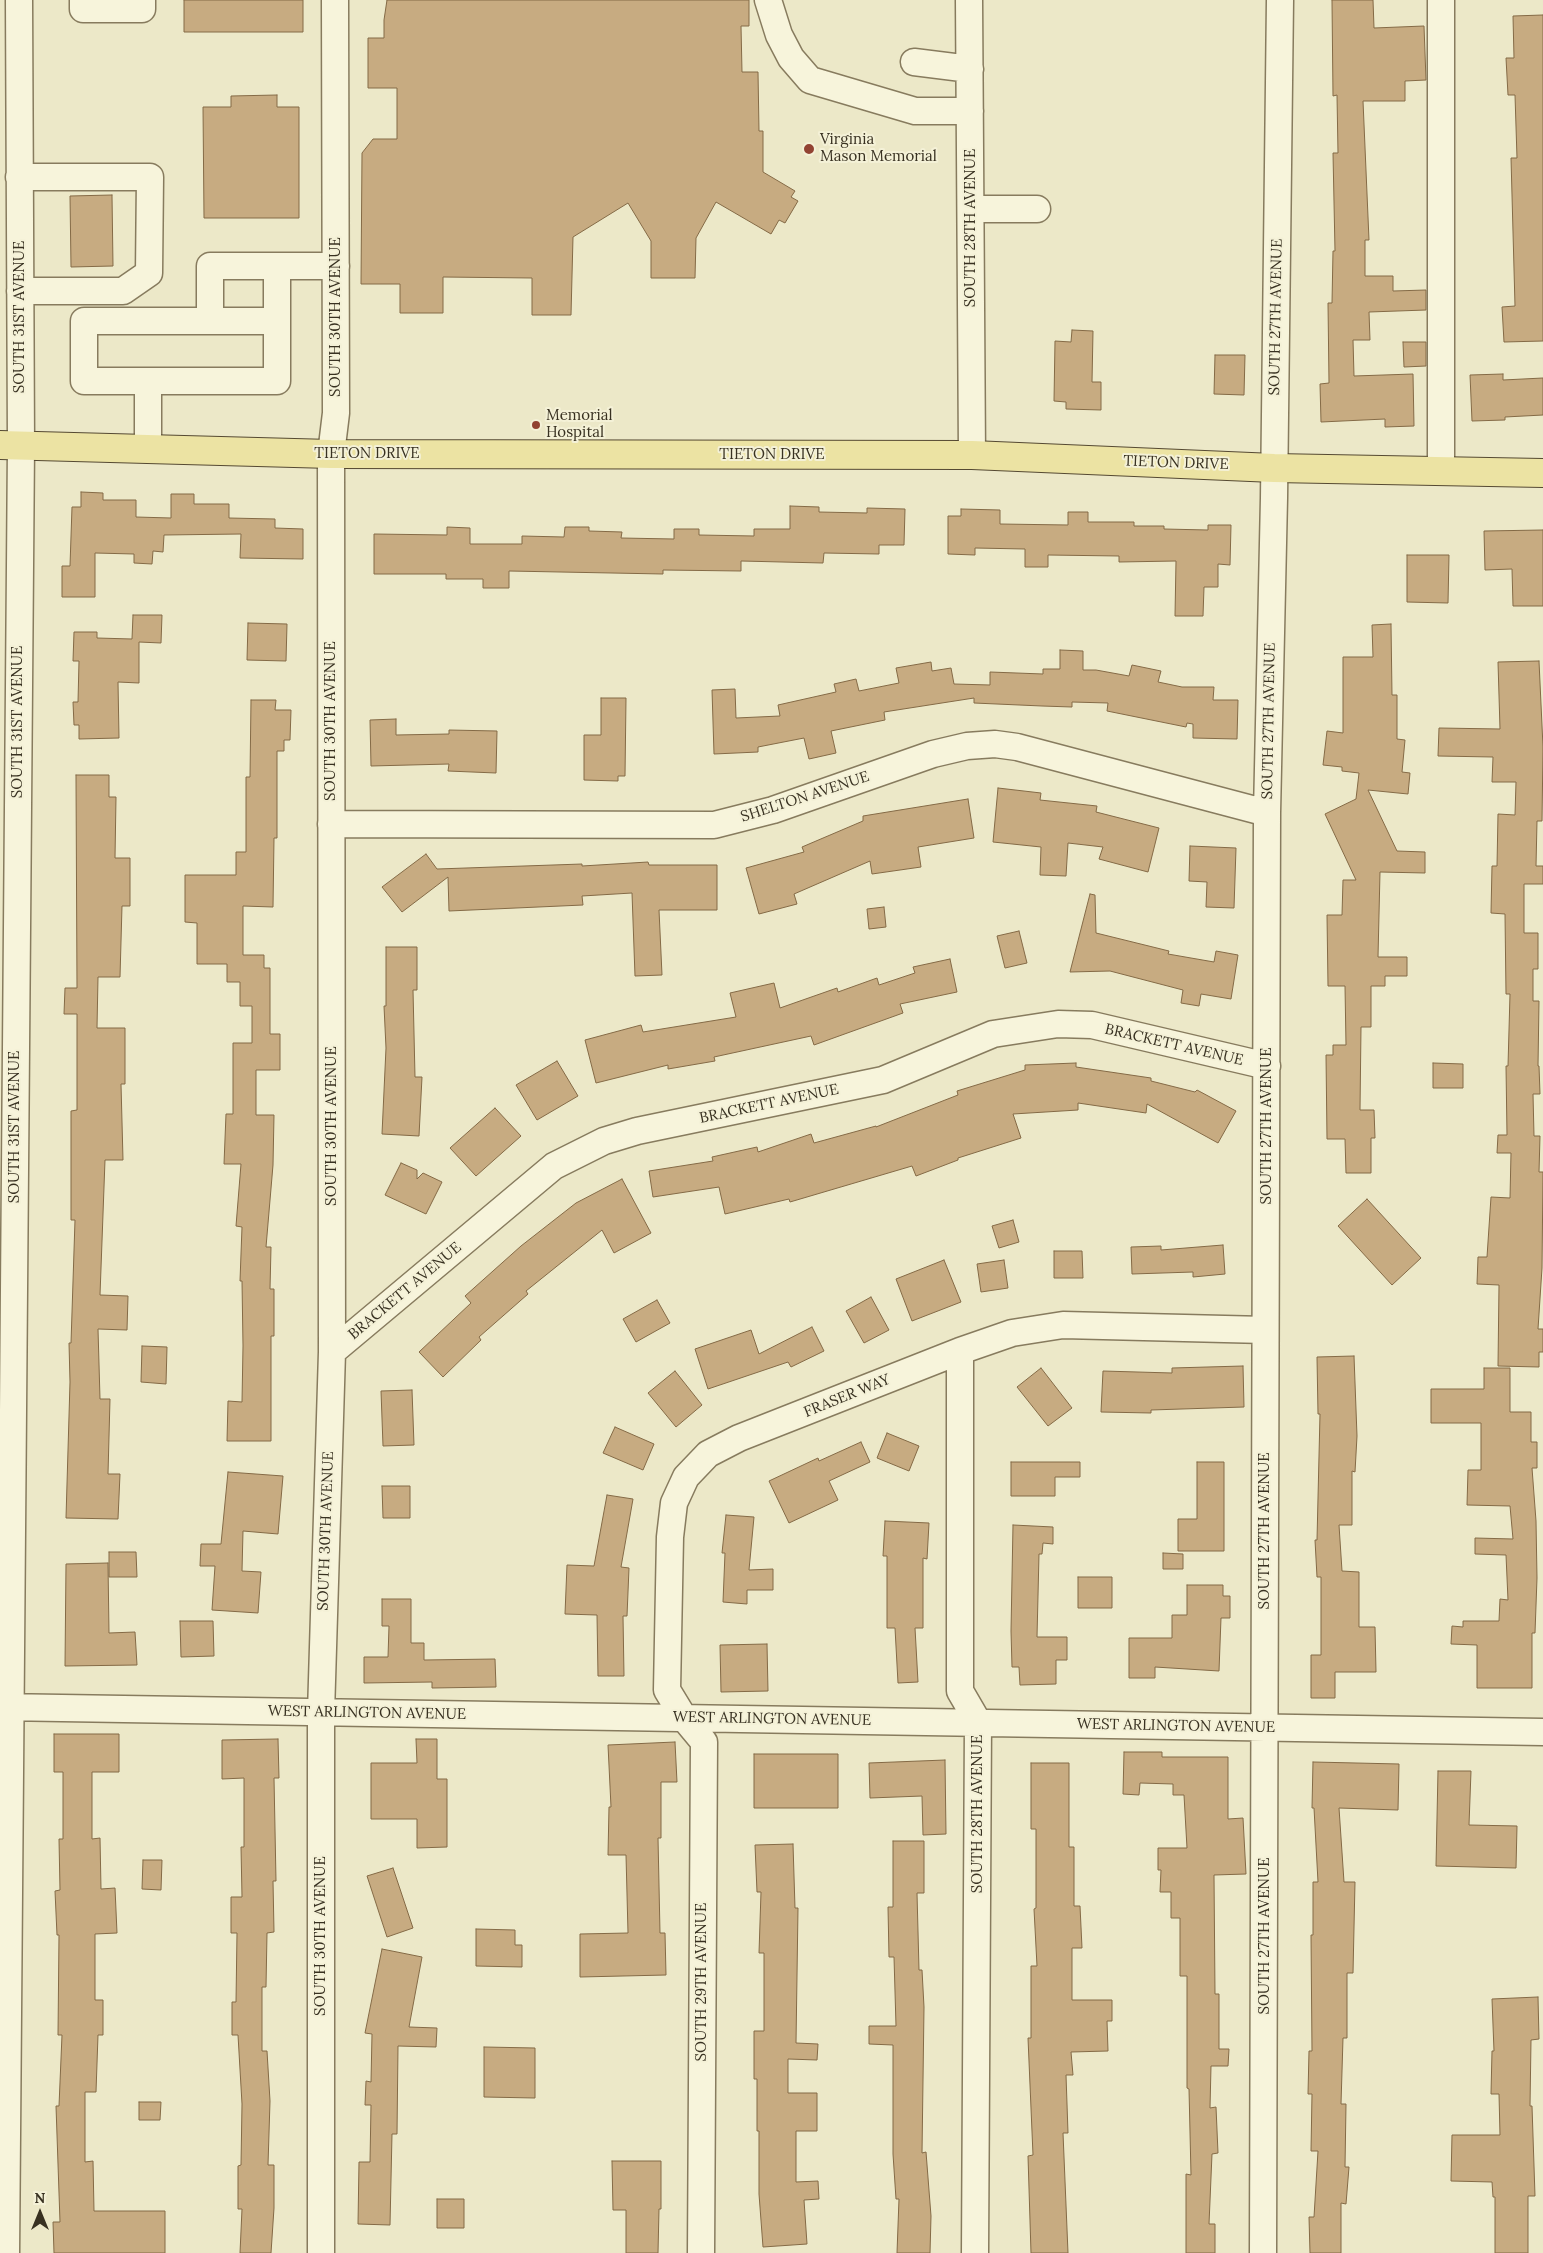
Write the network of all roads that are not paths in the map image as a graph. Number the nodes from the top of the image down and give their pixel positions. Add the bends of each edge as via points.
1 (18, 0) edge
2 (83, 0) edge
3 (142, 0) edge
4 (335, 0) edge
5 (768, 0) edge
6 (969, 0) edge
7 (1280, 0) edge
8 (1441, 0) edge
9 (914, 62) dead end
10 (970, 69) junction
11 (970, 111) junction
12 (19, 177) junction
13 (971, 209) junction
14 (1036, 209) dead end
15 (277, 266) junction
16 (336, 266) junction
17 (13, 303) edge
18 (210, 321) junction
19 (277, 321) junction
20 (148, 381) junction
21 (10, 445) edge
22 (148, 449) junction
23 (330, 454) junction
24 (972, 455) junction
25 (1274, 468) junction
26 (1441, 470) junction
27 (1543, 473) edge
28 (1267, 813) junction
29 (331, 824) junction
30 (1267, 1066) junction
31 (1265, 1330) junction
32 (960, 1351) junction
33 (332, 1352) junction
34 (5, 1707) edge
35 (321, 1713) junction
36 (684, 1718) junction
37 (978, 1722) junction
38 (1265, 1728) junction
39 (1543, 1732) edge
40 (6, 2253) edge
41 (321, 2253) edge
42 (701, 2253) edge
43 (975, 2253) edge
44 (1263, 2253) edge

1 - 12 street, SOUTH 31ST AVENUE
2 - 3 street via 83,9 142,9
4 - 16 street, SOUTH 30TH AVENUE
5 - 11 street via 779,35 791,58 810,80 915,111
6 - 10 street, SOUTH 28TH AVENUE
7 - 25 street, SOUTH 27TH AVENUE
8 - 26 street
9 - 10 street
10 - 11 street, SOUTH 28TH AVENUE
11 - 13 street, SOUTH 28TH AVENUE
12 - 17 street, SOUTH 31ST AVENUE
12 - 17 street via 150,177 149,273 123,291
13 - 14 street
13 - 24 street, SOUTH 28TH AVENUE
15 - 16 street
15 - 18 street via 210,266
15 - 19 street
16 - 23 street, SOUTH 30TH AVENUE via 336,413
17 - 21 street, SOUTH 31ST AVENUE
18 - 19 street
18 - 20 street via 84,321 84,381
19 - 20 street via 277,381
20 - 22 street
21 - 22 main road, TIETON DRIVE
21 - 34 street, SOUTH 31ST AVENUE
22 - 23 main road, TIETON DRIVE
23 - 24 main road, TIETON DRIVE
23 - 29 street, SOUTH 30TH AVENUE
24 - 25 main road, TIETON DRIVE
25 - 26 main road, TIETON DRIVE
25 - 28 street, SOUTH 27TH AVENUE
26 - 27 main road, TIETON DRIVE
28 - 29 street, SHELTON AVENUE via 1017,747 995,744 933,754 773,810 714,825
28 - 30 street, SOUTH 27TH AVENUE
29 - 33 street, SOUTH 30TH AVENUE
30 - 31 street, SOUTH 27TH AVENUE
30 - 33 street, BRACKETT AVENUE via 1092,1025 1058,1024 993,1034 883,1080 637,1131 604,1141 554,1166
31 - 32 street, FRASER WAY via 1063,1325 1012,1333
31 - 38 street, SOUTH 27TH AVENUE
32 - 36 street, FRASER WAY via 739,1438 708,1454 686,1477 674,1503 670,1536 667,1690
32 - 37 street, SOUTH 28TH AVENUE via 960,1691
33 - 35 street, SOUTH 30TH AVENUE
34 - 35 street, WEST ARLINGTON AVENUE
34 - 40 street, SOUTH 31ST AVENUE
35 - 36 street, WEST ARLINGTON AVENUE
35 - 41 street, SOUTH 30TH AVENUE
36 - 37 street, WEST ARLINGTON AVENUE
36 - 42 street, SOUTH 29TH AVENUE via 704,1742
37 - 38 street, WEST ARLINGTON AVENUE
37 - 43 street, SOUTH 28TH AVENUE
38 - 39 street, WEST ARLINGTON AVENUE
38 - 44 street, SOUTH 27TH AVENUE

